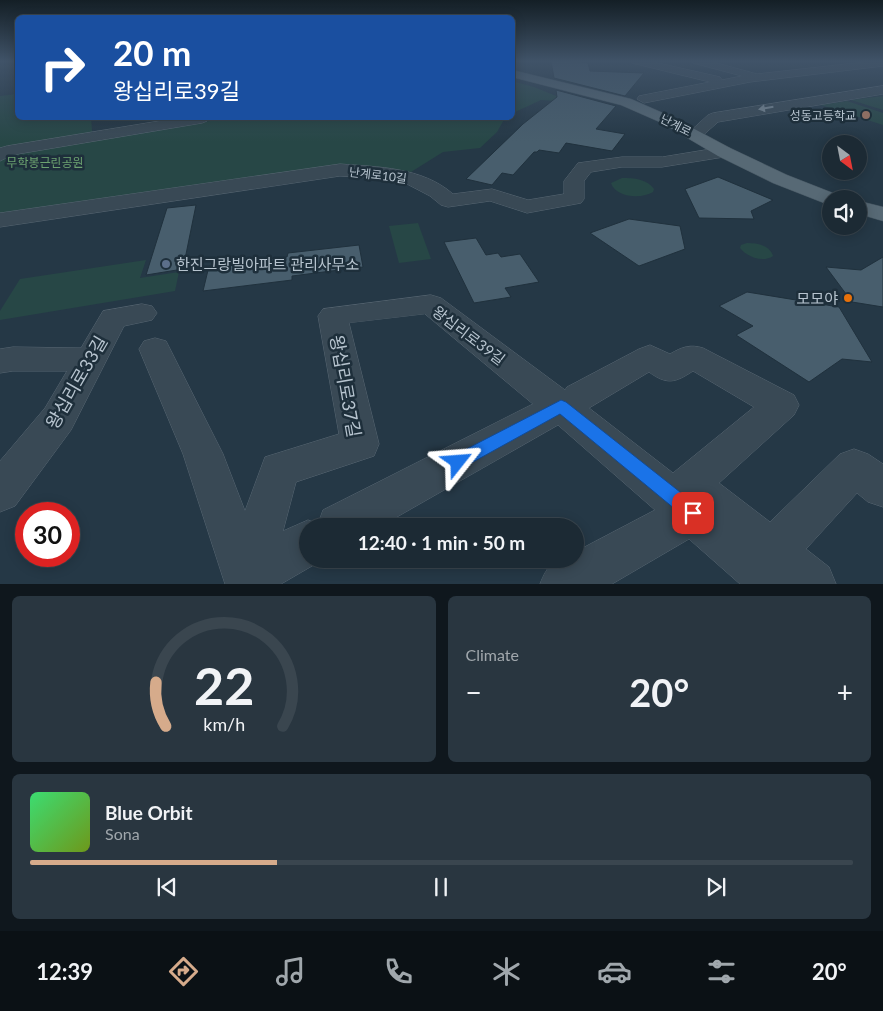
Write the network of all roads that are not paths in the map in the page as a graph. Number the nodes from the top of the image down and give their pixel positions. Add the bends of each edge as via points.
1 (572, 88) edge
2 (696, 88) edge
3 (804, 90) dead end
4 (883, 90) edge
5 (644, 98) dead end
6 (830, 98) junction
7 (190, 120) edge
8 (694, 135) junction
9 (724, 152) junction
10 (0, 156) edge
11 (822, 195) edge
12 (867, 209) edge
13 (883, 214) edge
14 (0, 220) edge
15 (142, 313) dead end
16 (333, 316) joint
17 (155, 349) dead end
18 (522, 353) dead end
19 (90, 360) junction
20 (0, 361) edge
21 (570, 402) junction
22 (883, 488) edge
23 (0, 492) edge
24 (691, 499) junction
25 (354, 518) edge
26 (299, 549) edge
27 (775, 568) edge
28 (249, 580) edge
29 (564, 584) edge
30 (812, 584) edge

1 - 8 main road, 난계로 via 626,102
2 - 5 street
3 - 6 street
4 - 6 street
6 -> 8 street via 713,118
7 - 10 street via 7,151
8 - 9 main road, 난계로
9 - 11 main road, 난계로
9 - 14 street, 난계로10길 via 662,162 622,162 585,167 574,181 574,199 527,207 492,195 448,201 422,181 340,170
12 - 13 main road
15 - 19 street, 왕십리로33길 via 113,318
16 - 21 street, 왕십리로39길 via 431,304
16 - 28 street, 왕십리로37길 via 360,444 279,470
17 - 28 street via 203,454
18 - 21 street, 왕십리로39길
19 - 20 street
19 - 23 street, 왕십리로33길 via 58,419
21 - 24 street, 왕십리로39길
21 - 24 street via 650,357 670,370 692,356 781,405
21 - 25 street
22 - 27 street via 854,467
24 - 27 street, 왕십리로39길
24 - 29 street
26 - 28 street
27 - 30 street, 왕십리로39길

